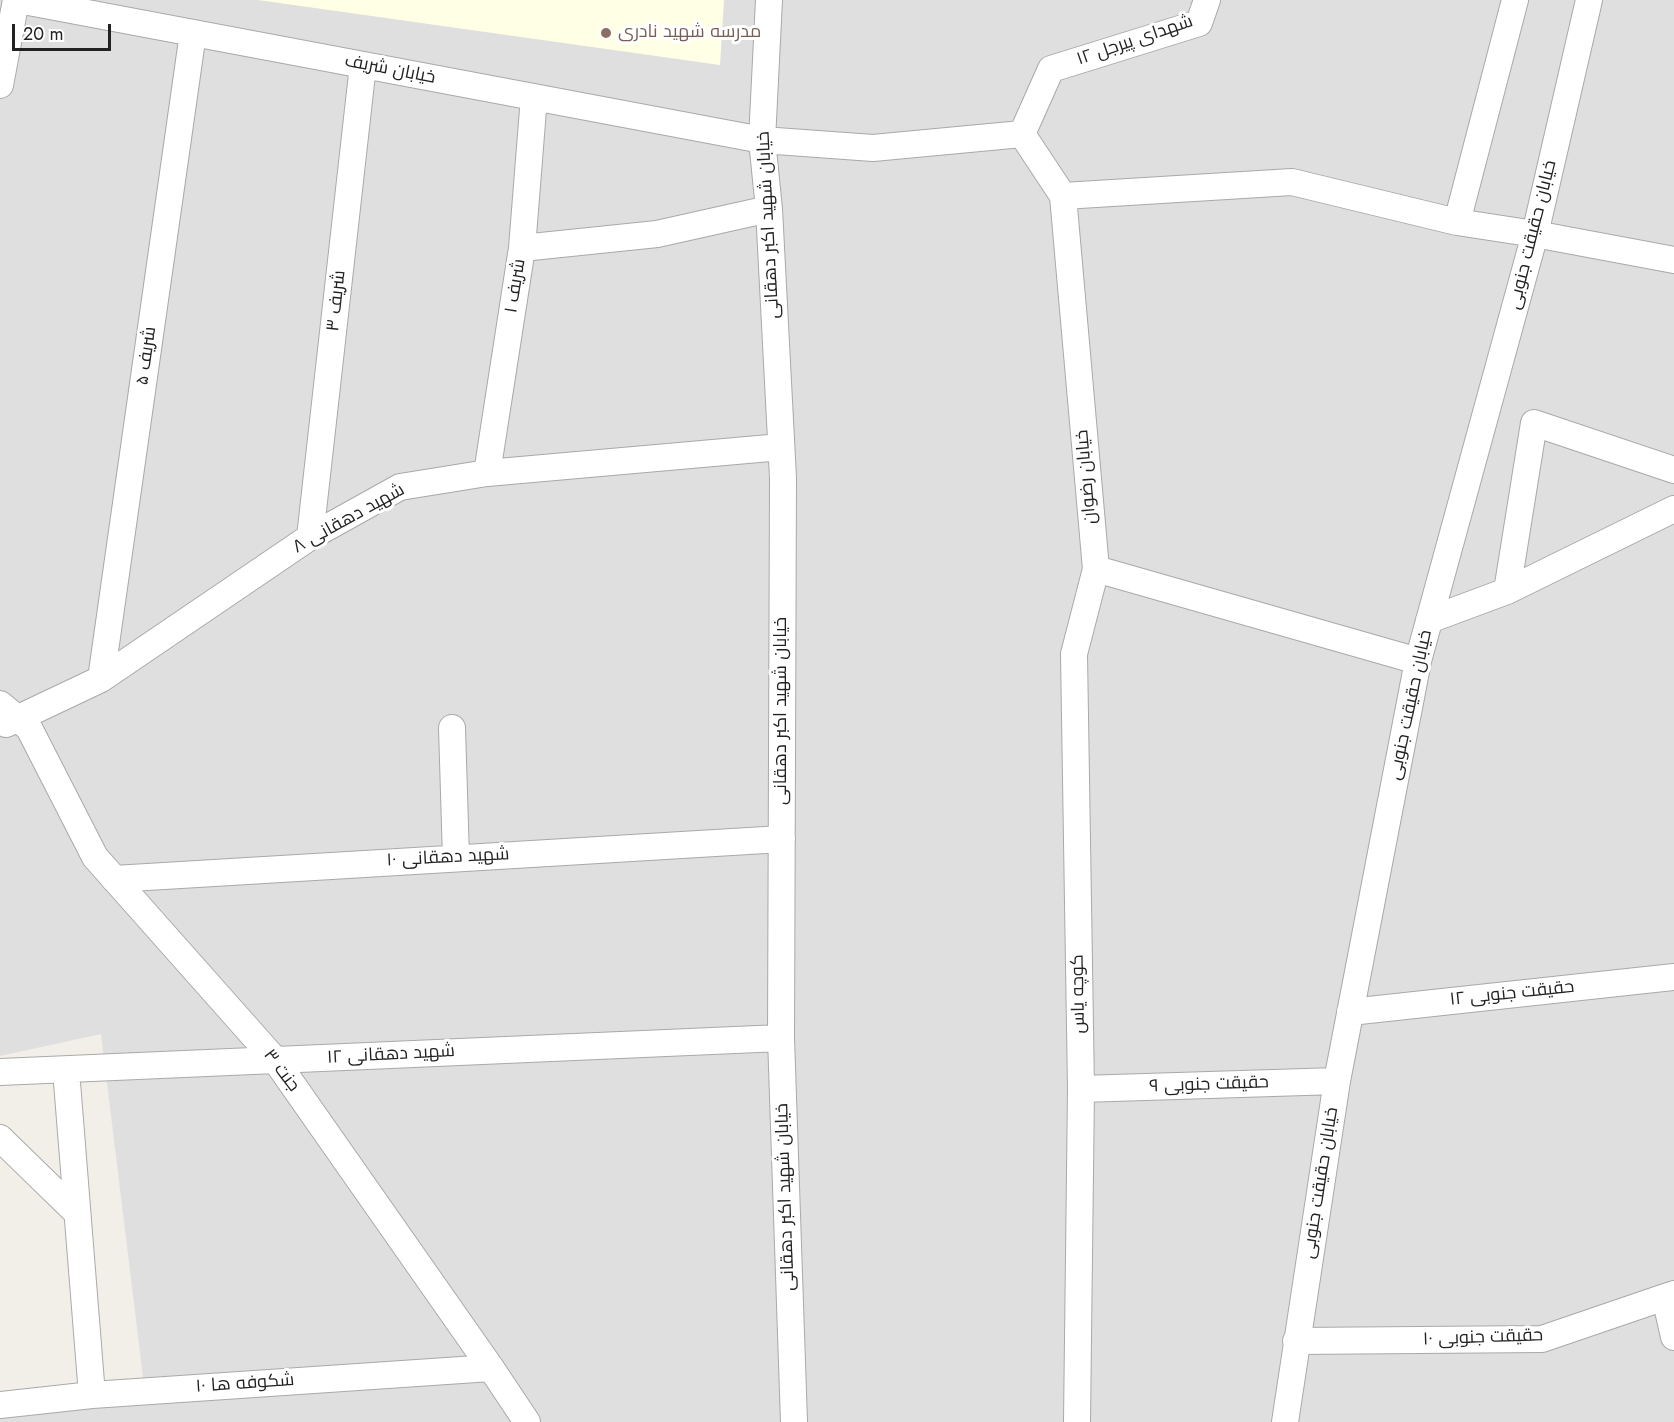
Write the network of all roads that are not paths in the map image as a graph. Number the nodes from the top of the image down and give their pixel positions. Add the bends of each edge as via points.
1 (17, 0) edge
2 (769, 0) edge
3 (1207, 0) edge
4 (1515, 0) edge
5 (1589, 0) edge
6 (116, 9) edge
7 (193, 33) junction
8 (363, 65) junction
9 (0, 85) edge
10 (534, 97) junction
11 (1022, 134) junction
12 (762, 140) junction
13 (1063, 196) junction
14 (769, 209) junction
15 (1457, 222) junction
16 (1535, 234) junction
17 (522, 248) junction
18 (1674, 260) edge
19 (781, 447) junction
20 (1674, 470) edge
21 (488, 473) junction
22 (1674, 509) edge
23 (310, 537) junction
24 (1096, 569) junction
25 (1507, 591) junction
26 (1429, 620) junction
27 (1418, 661) junction
28 (101, 679) junction
29 (12, 719) edge
30 (452, 728) dead end
31 (782, 839) junction
32 (456, 858) junction
33 (114, 879) junction
34 (1674, 977) edge
35 (1350, 1012) junction
36 (781, 1038) junction
37 (276, 1060) junction
38 (66, 1070) junction
39 (0, 1072) edge
40 (1336, 1081) junction
41 (1081, 1089) junction
42 (0, 1138) edge
43 (77, 1213) junction
44 (1669, 1295) edge
45 (1674, 1337) edge
46 (1296, 1341) junction
47 (491, 1368) junction
48 (92, 1395) junction
49 (0, 1405) edge
50 (527, 1422) edge
51 (794, 1422) edge
52 (1077, 1422) edge
53 (1285, 1422) edge

1 - 6 street, خیابان شریف
1 - 9 street
2 - 12 street, خیابان شهید اکبر دهقانی
3 - 11 street, شهدای پیرجل ۱۲ via 1199,23 1051,69
4 - 15 street
5 - 16 street, خیابان حقیقت جنوبی
6 - 7 street, خیابان شریف
7 - 8 street, خیابان شریف
7 - 28 street, شریف ۵
8 - 10 street, خیابان شریف
8 - 23 street, شریف ۳
10 - 12 street, خیابان شریف
10 - 17 street, شریف ۱
11 - 12 street, خیابان شریف via 873,148
11 - 13 street, خیابان رضوان
12 - 14 street, خیابان شهید اکبر دهقانی
13 - 15 street via 1292,183
13 - 24 street, خیابان رضوان
14 - 17 street via 657,234
14 - 19 street, خیابان شهید اکبر دهقانی
15 - 16 street
16 - 18 street
16 - 26 street, خیابان حقیقت جنوبی
17 - 21 street, شریف ۱
19 - 21 street, شهید دهقانی ۸
19 - 31 street, خیابان شهید اکبر دهقانی
20 - 25 street via 1534,423
21 - 23 street, شهید دهقانی ۸ via 400,486
22 - 25 street
23 - 28 street, شهید دهقانی ۸
24 - 27 street
24 - 41 street, کوچه یاس via 1074,654
25 - 26 street
26 - 27 street, خیابان حقیقت جنوبی
27 - 35 street, خیابان حقیقت جنوبی
28 - 29 street, شهید دهقانی ۸
29 - 33 street, جنت ۳ via 95,857
30 - 32 street
31 - 32 street, شهید دهقانی ۱۰
31 - 36 street, خیابان شهید اکبر دهقانی
32 - 33 street, شهید دهقانی ۱۰
33 - 37 street, جنت ۳
34 - 35 street, حقیقت جنوبی ۱۲
35 - 40 street, خیابان حقیقت جنوبی
36 - 37 street, شهید دهقانی ۱۲
36 - 51 street, خیابان شهید اکبر دهقانی
37 - 38 street, شهید دهقانی ۱۲
37 - 47 street, جنت ۳
38 - 39 street, شهید دهقانی ۱۲
38 - 43 street
40 - 41 street, حقیقت جنوبی ۹
40 - 46 street, خیابان حقیقت جنوبی
41 - 52 street, کوچه یاس
42 - 43 street
43 - 48 street
44 - 45 street
44 - 46 street, حقیقت جنوبی ۱۰ via 1542,1339
46 - 53 street, خیابان حقیقت جنوبی
47 - 48 street, شکوفه ها ۱۰
47 - 50 street, جنت ۳
48 - 49 street, شکوفه ها ۱۰

